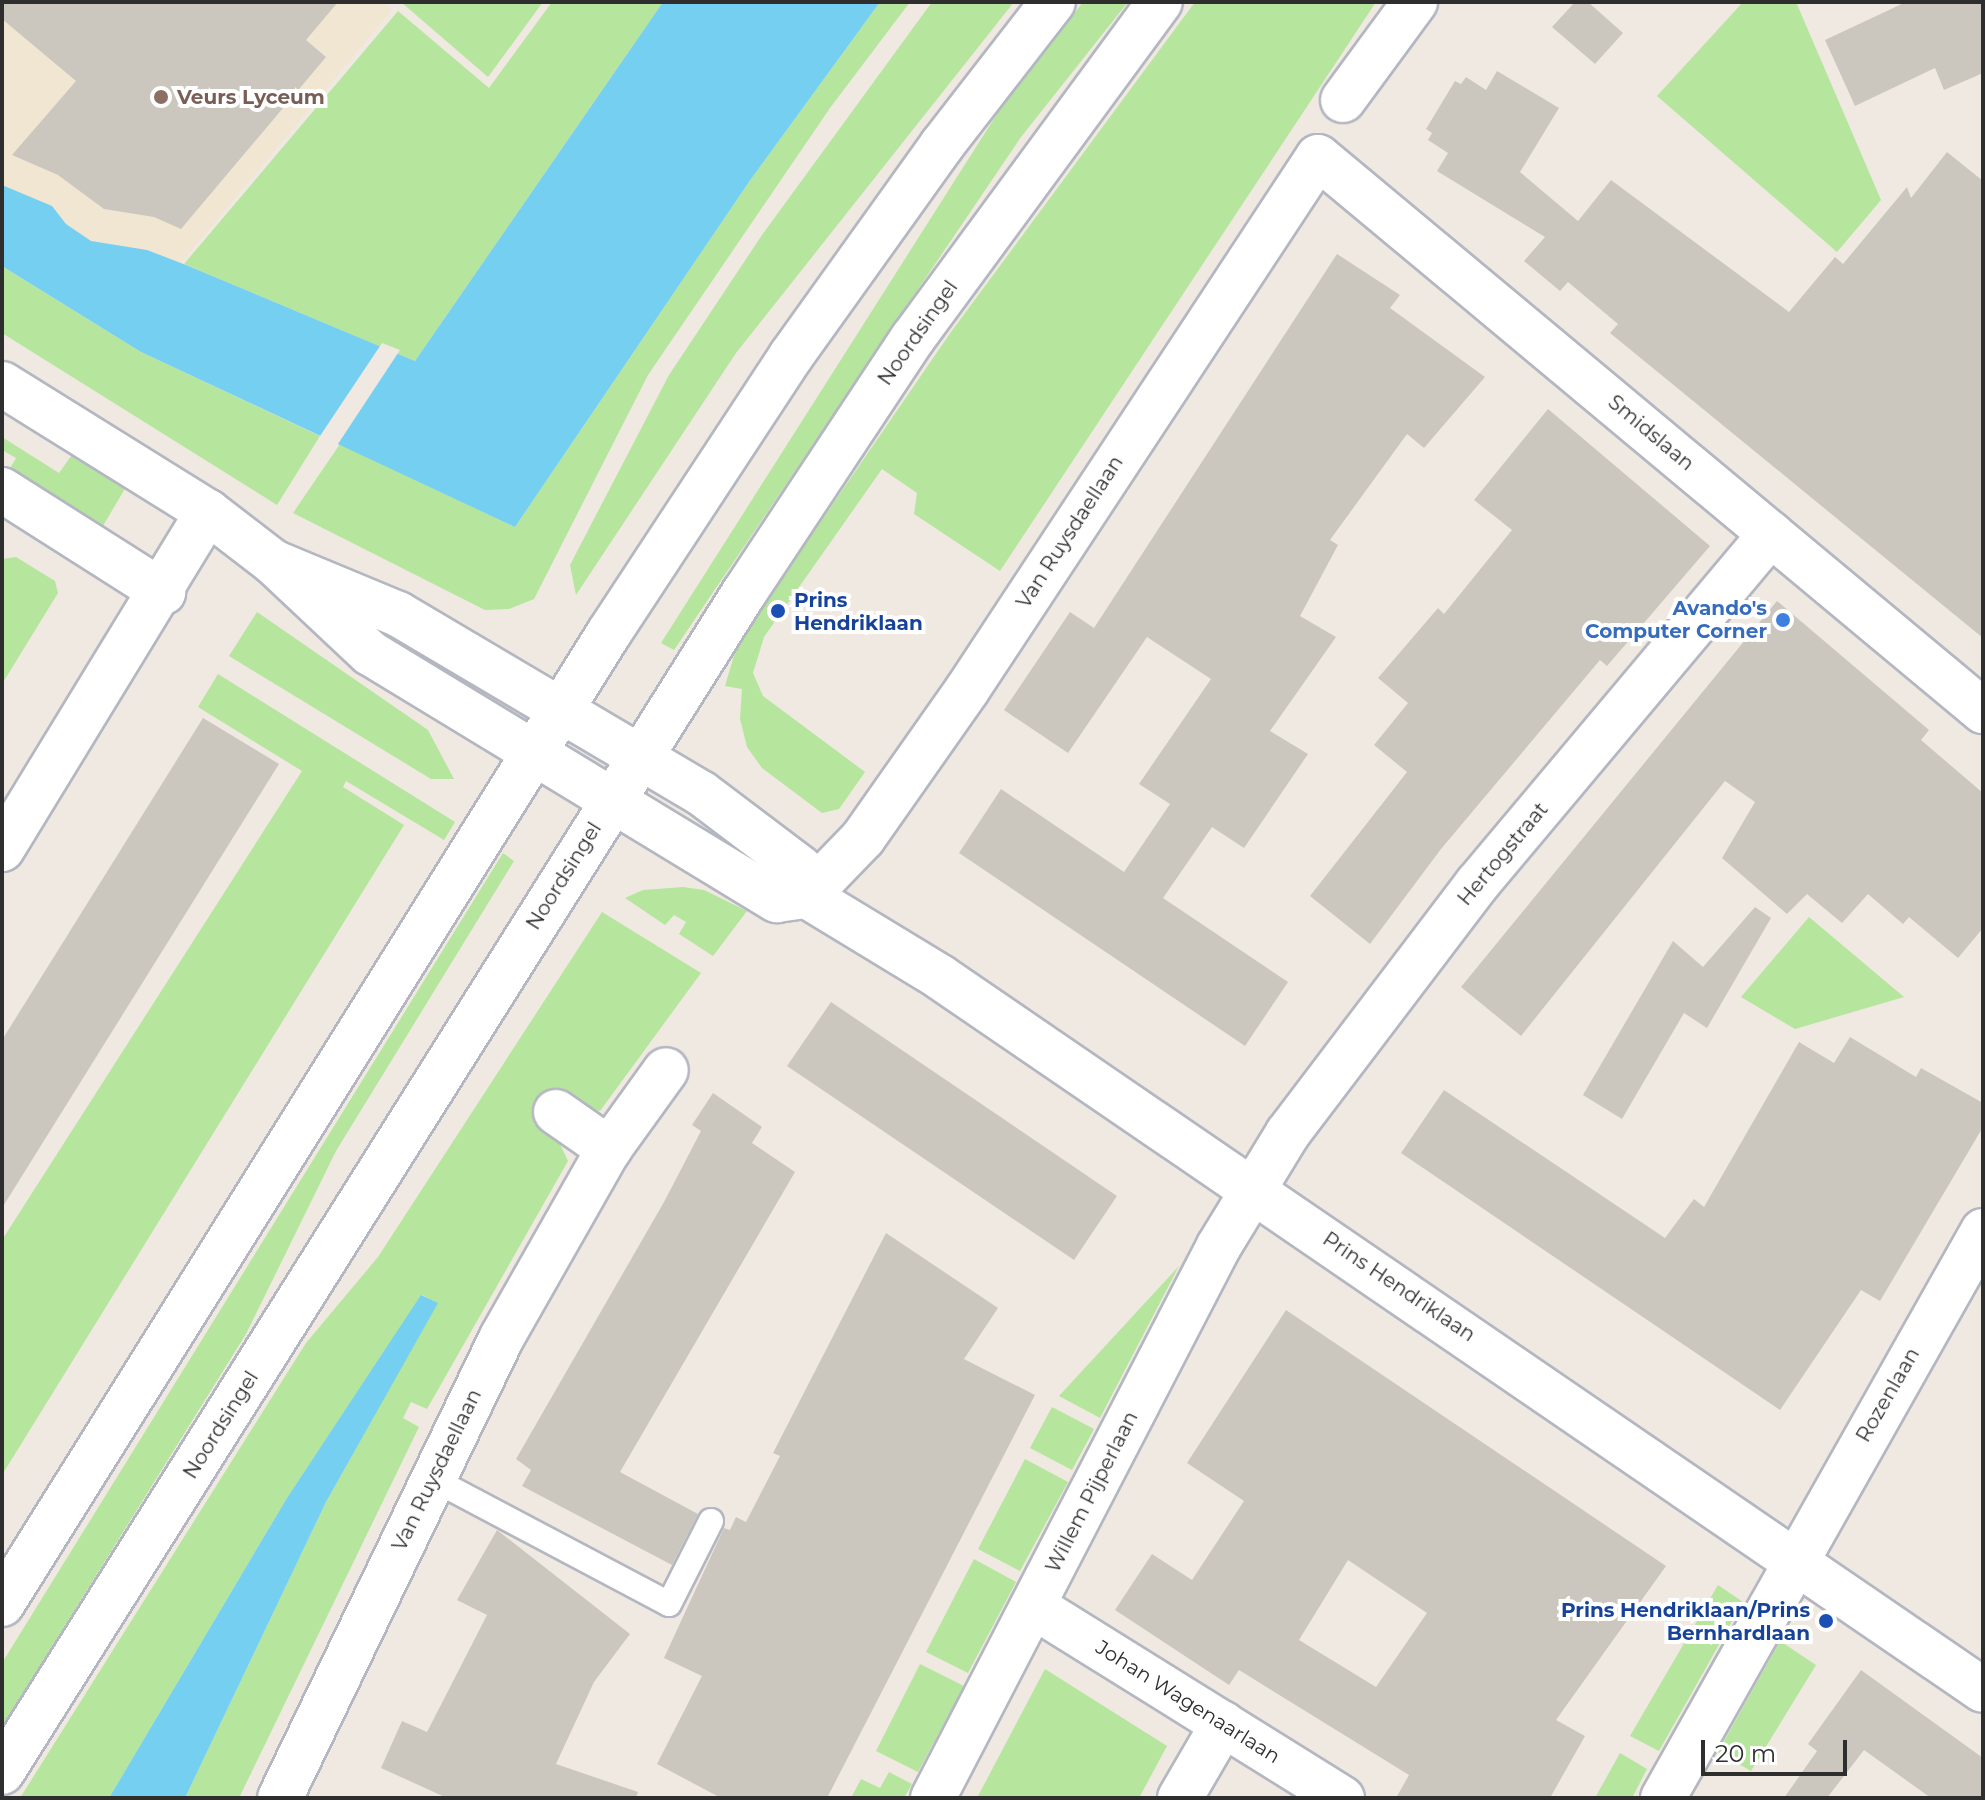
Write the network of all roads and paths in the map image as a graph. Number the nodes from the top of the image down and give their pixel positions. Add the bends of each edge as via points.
1 (1053, 2) edge
2 (1160, 2) edge
3 (1415, 2) edge
4 (1343, 100) dead end
5 (1318, 157) joint
6 (2, 384) edge
7 (2, 490) edge
8 (208, 512) junction
9 (1771, 534) junction
10 (273, 562) junction
11 (163, 592) junction
12 (561, 711) junction
13 (1983, 711) edge
14 (535, 751) junction
15 (640, 757) junction
16 (613, 799) junction
17 (2, 849) edge
18 (807, 896) junction
19 (666, 1070) dead end
20 (556, 1112) dead end
21 (609, 1149) junction
22 (1254, 1189) junction
23 (1983, 1231) edge
24 (431, 1478) junction
25 (711, 1521) dead end
26 (1799, 1561) junction
27 (2, 1604) edge
28 (1033, 1606) junction
29 (1983, 1690) edge
30 (1223, 1724) junction
31 (2, 1772) edge
32 (280, 1798) edge
33 (933, 1798) edge
34 (1180, 1798) edge
35 (1342, 1798) edge
36 (1663, 1798) edge

1 - 12 street via 942,145 791,356
2 - 15 street, Noordsingel via 913,338
3 - 4 street
5 - 9 street, Smidslaan
5 - 18 street, Van Ruysdaellaan via 863,838
6 - 8 street
7 - 11 street
8 - 10 street
8 - 11 street
9 - 13 street, Smidslaan
9 - 22 street, Hertogstraat via 1477,884 1288,1133
10 - 12 street via 398,614
10 - 14 street, Prins Hendriklaan via 370,653
11 - 17 street
12 - 14 street
12 - 15 street
14 - 16 street, Prins Hendriklaan
14 - 27 street
15 - 16 street, Noordsingel
15 - 18 street via 701,793 800,868
16 - 18 street, Prins Hendriklaan via 777,900
16 - 31 street, Noordsingel
18 - 22 street, Prins Hendriklaan via 940,977
19 - 21 street, Van Ruysdaellaan
20 - 21 street
21 - 24 street, Van Ruysdaellaan via 502,1337
22 - 26 street, Prins Hendriklaan
22 - 28 street, Willem Pijperlaan via 1219,1246
23 - 26 street, Rozenlaan via 1829,1496
24 - 25 lane via 669,1604
24 - 32 street, Van Ruysdaellaan
26 - 29 street, Prins Hendriklaan
26 - 36 street, Rozenlaan
28 - 30 street, Johan Wagenaarlaan
28 - 33 street, Willem Pijperlaan
30 - 34 street
30 - 35 street, Johan Wagenaarlaan

